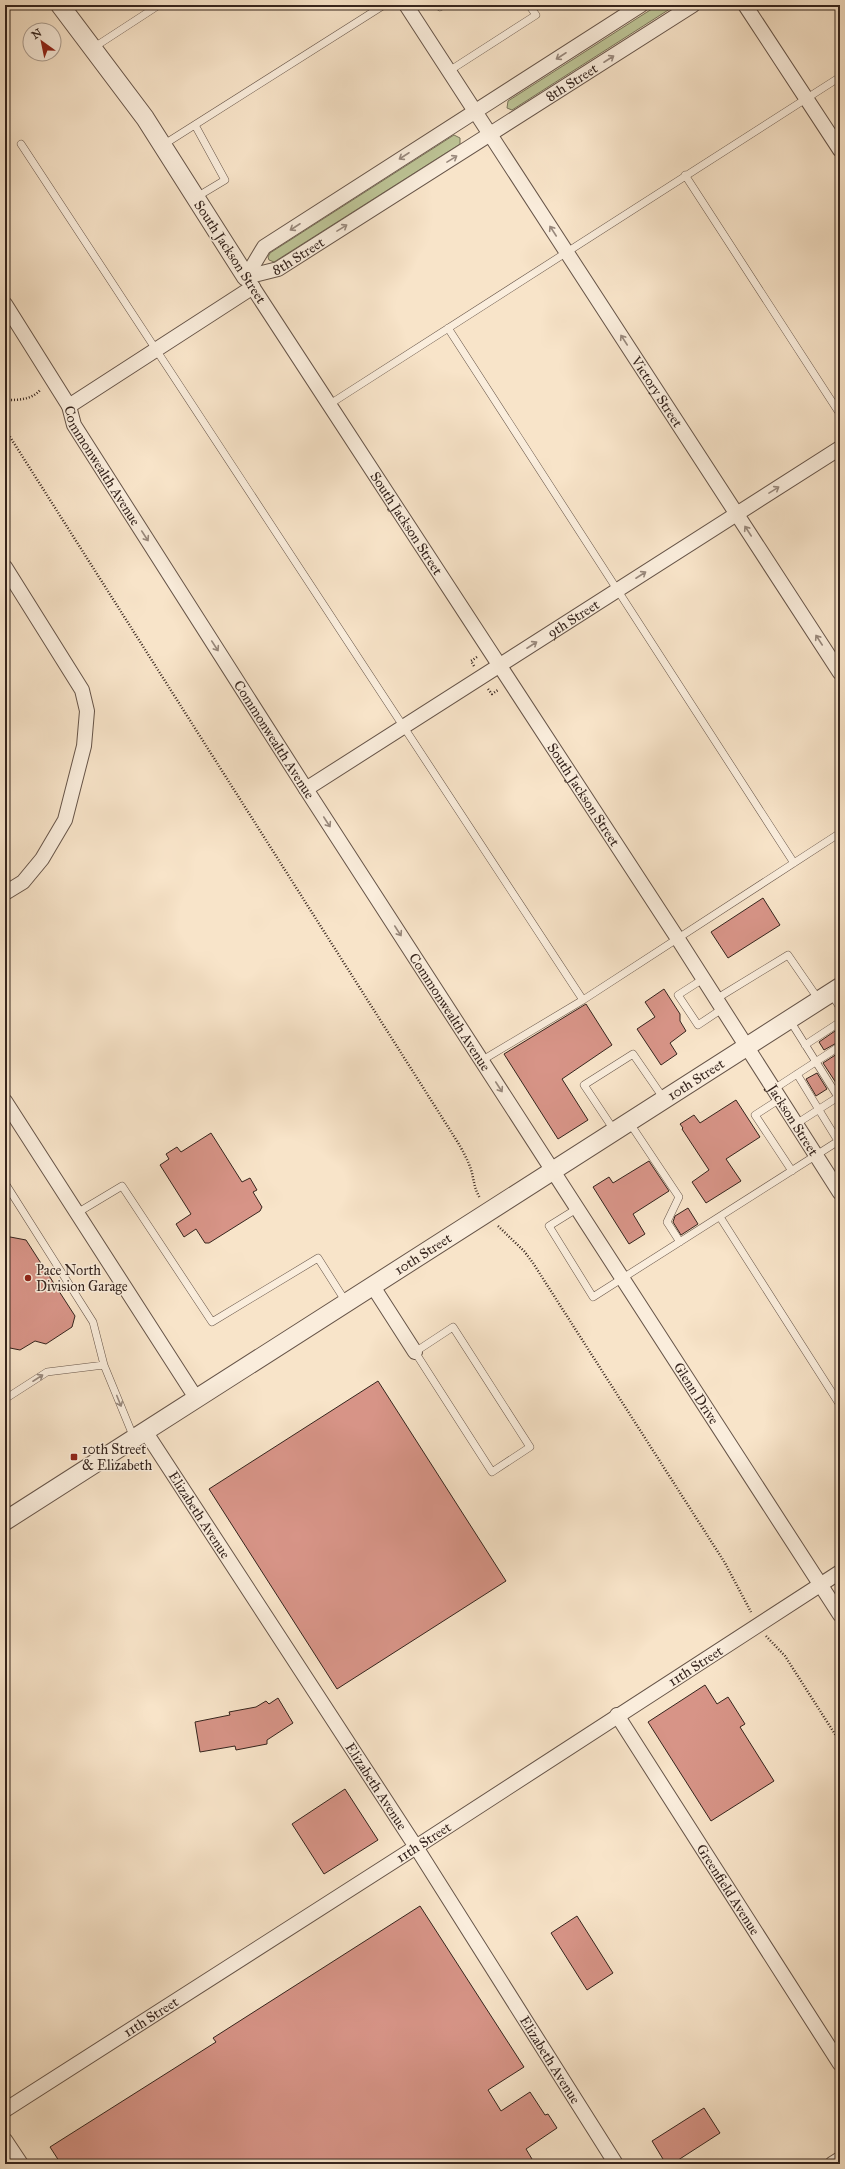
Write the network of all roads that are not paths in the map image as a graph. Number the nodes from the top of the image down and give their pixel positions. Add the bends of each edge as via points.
1 (60, 5) edge
2 (159, 5) edge
3 (384, 5) edge
4 (406, 5) edge
5 (529, 5) edge
6 (641, 5) edge
7 (693, 5) edge
8 (745, 5) edge
9 (93, 48) junction
10 (449, 71) junction
11 (840, 77) edge
12 (806, 99) junction
13 (475, 111) junction
14 (195, 125) junction
15 (491, 135) junction
16 (20, 144) dead end
17 (162, 146) junction
18 (840, 150) edge
19 (685, 175) junction
20 (195, 198) junction
21 (567, 252) junction
22 (249, 282) junction
23 (5, 304) edge
24 (448, 328) junction
25 (156, 350) junction
26 (330, 404) junction
27 (69, 406) junction
28 (840, 414) edge
29 (840, 448) edge
30 (737, 514) junction
31 (5, 567) edge
32 (619, 590) junction
33 (499, 666) junction
34 (840, 673) edge
35 (404, 727) junction
36 (306, 789) junction
37 (840, 833) edge
38 (794, 863) junction
39 (5, 893) edge
40 (678, 939) junction
41 (703, 979) junction
42 (830, 993) edge
43 (583, 1000) junction
44 (719, 1004) junction
45 (840, 1008) edge
46 (789, 1019) junction
47 (840, 1022) edge
48 (805, 1045) junction
49 (840, 1046) edge
50 (746, 1047) junction
51 (481, 1061) junction
52 (816, 1062) junction
53 (797, 1074) junction
54 (777, 1094) junction
55 (664, 1099) junction
56 (5, 1101) edge
57 (818, 1109) junction
58 (796, 1124) junction
59 (622, 1126) junction
60 (839, 1141) edge
61 (816, 1156) junction
62 (553, 1170) junction
63 (792, 1171) junction
64 (5, 1183) edge
65 (840, 1193) edge
66 (578, 1208) junction
67 (77, 1213) junction
68 (720, 1217) junction
69 (680, 1242) junction
70 (623, 1278) junction
71 (372, 1285) junction
72 (346, 1302) junction
73 (414, 1352) junction
74 (104, 1365) junction
75 (196, 1398) junction
76 (5, 1399) edge
77 (840, 1405) edge
78 (139, 1435) junction
79 (5, 1521) edge
80 (840, 1572) edge
81 (820, 1584) junction
82 (840, 1615) edge
83 (617, 1715) junction
84 (416, 1847) junction
85 (840, 2064) edge
86 (5, 2110) edge
87 (5, 2140) edge
88 (840, 2158) edge
89 (20, 2164) edge
90 (616, 2164) edge
91 (832, 2164) edge

1 - 9 street, South Jackson Street
2 - 9 lane
3 - 14 lane
4 - 10 street, Victory Street
5 - 10 lane via 536,15
6 -> 13 street, 8th Street
15 -> 7 street, 8th Street
8 - 12 street
9 - 17 street, South Jackson Street via 145,118
10 - 13 street, Victory Street
11 - 12 lane
12 - 18 street
12 - 19 lane
13 - 15 street, Victory Street
13 -> 22 street, 8th Street via 264,247
14 - 17 lane
14 - 20 lane via 225,180
21 -> 15 street, Victory Street
22 -> 15 street, 8th Street via 278,269
16 - 25 lane
17 - 20 street, South Jackson Street
19 - 21 lane
19 - 28 lane
20 - 22 street, South Jackson Street
21 - 24 lane
30 -> 21 street, Victory Street
22 - 25 street, 8th Street
22 - 26 street, South Jackson Street
23 - 27 street, Commonwealth Avenue
24 - 26 lane
24 - 32 lane
25 - 27 street, 8th Street
25 - 35 lane
26 - 33 street, South Jackson Street
27 -> 36 street, Commonwealth Avenue via 74,425
30 -> 29 street, 9th Street
32 -> 30 street, 9th Street
34 -> 30 street, Victory Street
31 - 39 street via 82,690 87,711 84,746 65,820 42,859 23,882
33 -> 32 street, 9th Street
32 - 38 lane
33 - 35 street, 9th Street
33 - 40 street, South Jackson Street
35 - 36 street, 9th Street
35 - 43 lane
36 -> 51 street, Commonwealth Avenue
37 - 38 lane
38 - 40 lane
40 - 41 street, South Jackson Street
40 - 43 lane
41 - 44 street, South Jackson Street
41 - 44 lane via 678,995 698,1025
42 - 44 lane via 788,955
42 - 45 lane
42 - 46 street, 10th Street
43 - 51 lane
44 - 50 street, South Jackson Street
46 - 48 lane
46 - 50 street, 10th Street
47 - 48 lane
48 - 52 lane
49 - 52 lane
50 - 54 street, Jackson Street
50 - 55 street, 10th Street
51 -> 62 street, Commonwealth Avenue
52 - 53 lane
52 - 57 lane via 838,1097
53 - 54 lane
53 - 57 lane
54 - 58 street, Jackson Street
54 - 63 lane via 755,1115
55 - 59 street, 10th Street
55 - 59 lane via 633,1054 584,1085
56 - 67 street
57 - 58 lane
57 - 60 lane
58 - 61 street, Jackson Street
59 - 62 street, 10th Street
59 - 69 lane via 678,1197 667,1222
60 - 61 lane
61 - 63 lane
61 - 65 street, Jackson Street
62 - 66 street, Glenn Drive
62 - 71 street, 10th Street
63 - 68 lane
64 - 74 lane via 93,1322
66 - 70 street, Glenn Drive
66 - 70 lane via 549,1226 593,1296
67 - 72 lane via 122,1186 212,1322 318,1258
67 - 75 street
68 - 69 lane
68 - 77 lane
69 - 70 lane
70 - 81 street, Glenn Drive
71 - 72 street, 10th Street
71 - 73 street
72 - 75 street, 10th Street
73 - 73 lane via 492,1472 530,1447 453,1327
76 -> 74 lane via 47,1372
74 -> 78 lane
75 - 78 street, 10th Street
78 - 79 street, 10th Street
78 - 84 street, Elizabeth Avenue
80 - 81 street, 11th Street
81 - 82 street, Glenn Drive
81 - 83 street, 11th Street
83 - 84 street, 11th Street
83 - 85 street, Greenfield Avenue
84 - 86 street, 11th Street
84 - 90 street, Elizabeth Avenue
87 - 89 street
88 - 91 street

